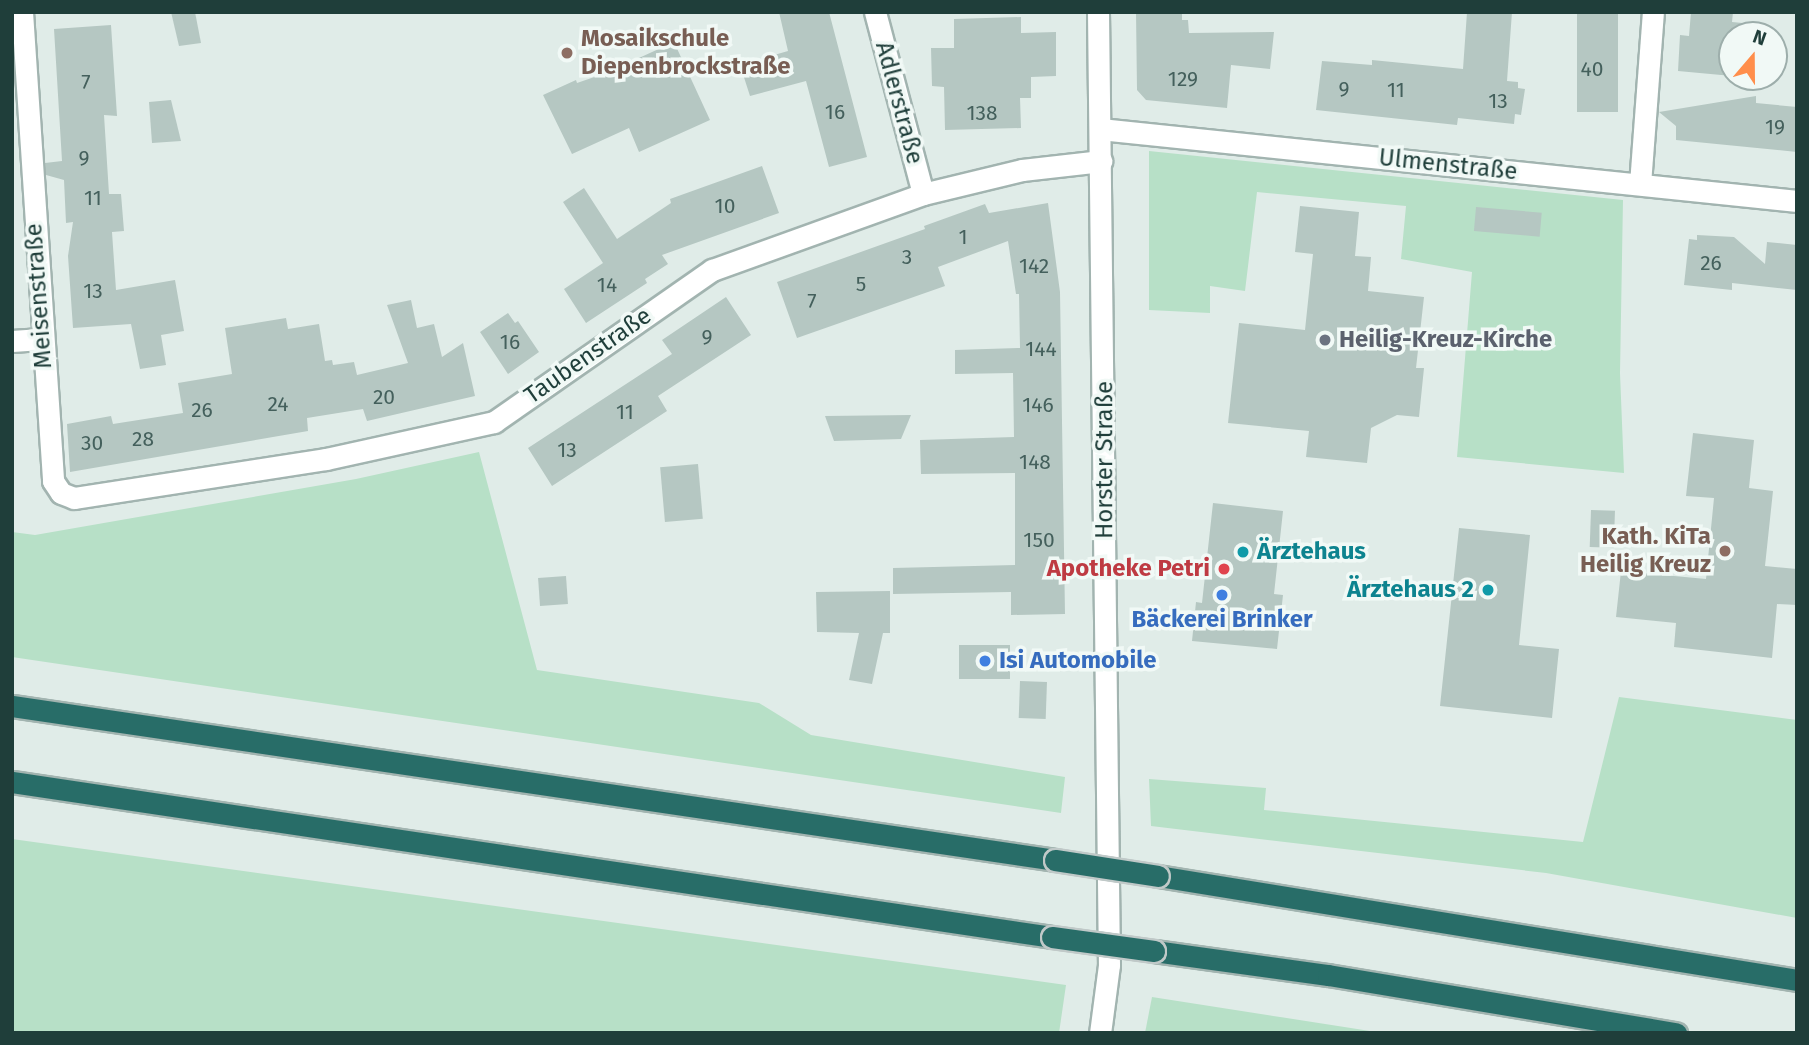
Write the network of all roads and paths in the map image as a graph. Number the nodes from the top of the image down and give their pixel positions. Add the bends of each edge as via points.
1 (22, 12) edge
2 (875, 12) edge
3 (1098, 12) edge
4 (1653, 12) edge
5 (1100, 129) junction
6 (1101, 161) junction
7 (1640, 184) junction
8 (923, 194) junction
9 (1797, 201) edge
10 (41, 339) junction
11 (12, 341) edge
12 (61, 494) joint
13 (12, 706) edge
14 (12, 782) edge
15 (1797, 980) edge
16 (1100, 1033) edge
17 (1676, 1033) edge

1 - 10 street, Meisenstraße
2 - 8 street, Adlerstraße
3 - 5 street, Horster Straße
4 - 7 street
5 - 6 street, Horster Straße
5 - 7 street, Ulmenstraße
6 - 8 street, Taubenstraße via 1022,170
6 - 16 street, Horster Straße via 1109,965
7 - 9 street, Ulmenstraße
8 - 12 street, Taubenstraße via 712,270 494,422 327,459 84,499
10 - 11 street
10 - 12 street, Meisenstraße via 53,481
13 - 15 highway, bridge via 1055,860
14 - 17 highway, bridge via 1328,975

